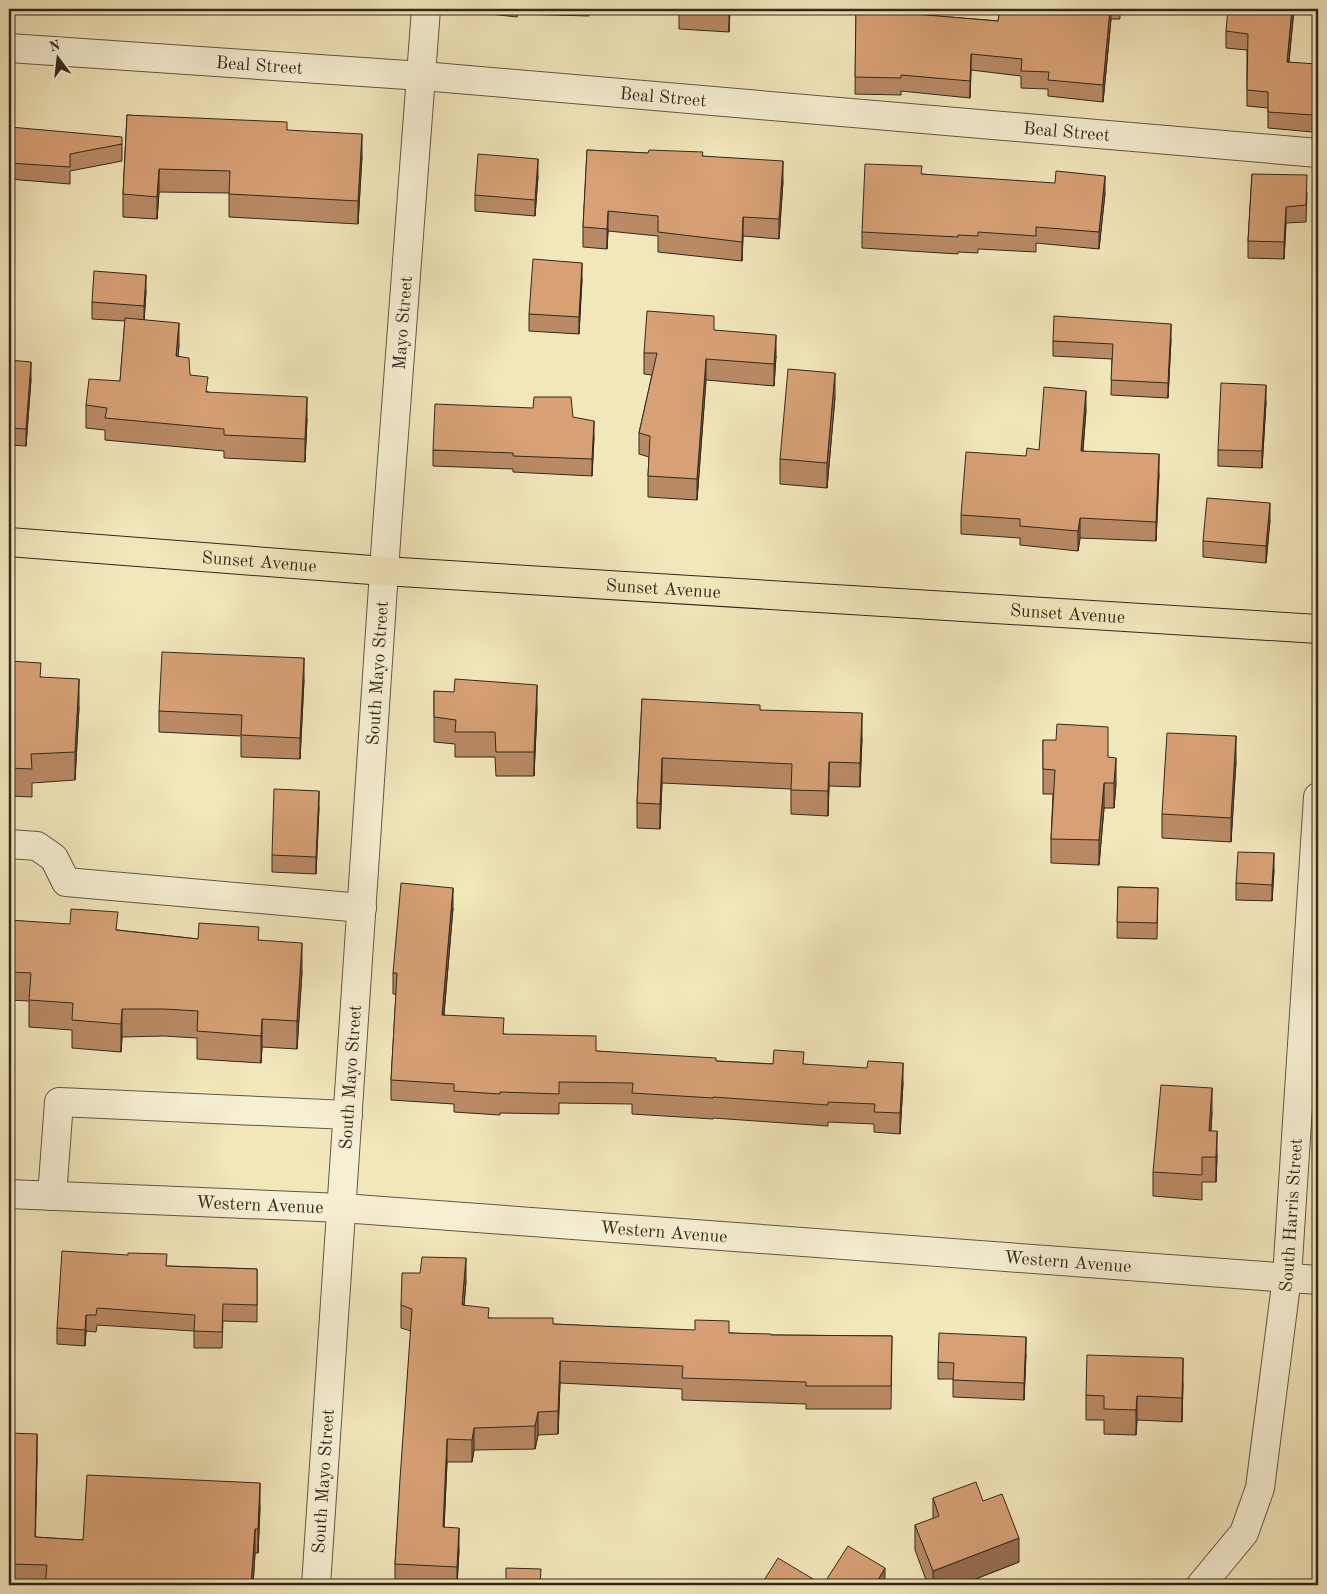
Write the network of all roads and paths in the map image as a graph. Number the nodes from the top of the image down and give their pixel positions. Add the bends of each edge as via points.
1 (426, 9) edge
2 (9, 48) edge
3 (422, 76) junction
4 (1318, 153) edge
5 (9, 542) edge
6 (384, 571) junction
7 (1318, 629) edge
8 (1318, 797) edge
9 (9, 844) edge
10 (362, 908) junction
11 (348, 1115) junction
12 (9, 1194) edge
13 (52, 1196) junction
14 (342, 1208) junction
15 (1287, 1277) junction
16 (1318, 1280) edge
17 (316, 1585) edge
18 (1202, 1585) edge

1 - 3 street, Mayo Street
2 - 3 street, Beal Street
3 - 4 street, Beal Street
3 - 6 street, Mayo Street
5 - 6 main road, Sunset Avenue
6 - 7 main road, Sunset Avenue
6 - 10 street, South Mayo Street
8 - 15 street, South Harris Street
9 - 10 street via 37,846 54,858 66,882
10 - 11 street, South Mayo Street
11 - 13 street via 59,1102
11 - 14 street, South Mayo Street
12 - 13 street, Western Avenue
13 - 14 street, Western Avenue
14 - 15 street, Western Avenue
14 - 17 street, South Mayo Street
15 - 16 street, Western Avenue
15 - 18 street, South Harris Street via 1260,1488 1244,1532

